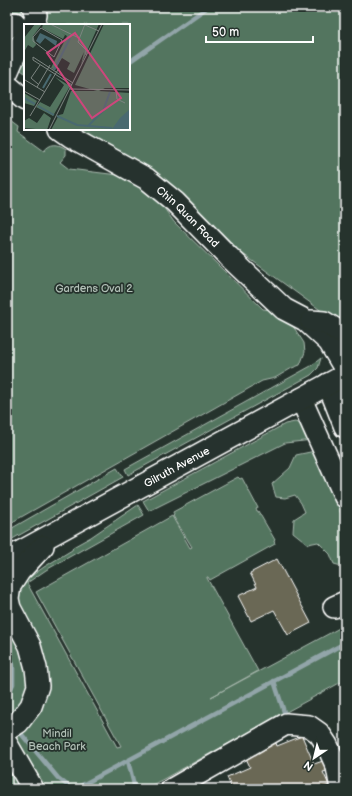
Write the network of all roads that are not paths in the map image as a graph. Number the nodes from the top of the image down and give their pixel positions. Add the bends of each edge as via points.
1 (33, 7) edge
2 (26, 24) edge
3 (17, 33) edge
4 (7, 73) edge
5 (7, 86) edge
6 (24, 99) edge
7 (61, 130) edge
8 (304, 320) junction
9 (345, 335) edge
10 (345, 369) edge
11 (336, 379) edge
12 (301, 399) junction
13 (345, 427) edge
14 (345, 497) edge
15 (59, 530) junction
16 (7, 559) edge
17 (7, 730) edge
18 (7, 744) edge
19 (33, 789) edge
20 (172, 789) edge
21 (341, 789) edge

1 - 2 street via 36,15
3 - 4 street
5 - 6 street
7 - 8 street, Chin Quan Road via 147,179 175,202 284,309
8 - 9 street, Chin Quan Road via 324,322
8 - 10 street, Chin Quan Road via 329,342
11 - 12 street, Gilruth Avenue
11 - 13 street
12 - 14 street
12 - 15 street, Gilruth Avenue
15 - 16 street, Gilruth Avenue
15 - 17 street via 18,572 10,586 10,608 30,646 38,686 31,706 18,723
18 - 19 street
20 - 21 street via 286,724 309,726 319,733 337,767

